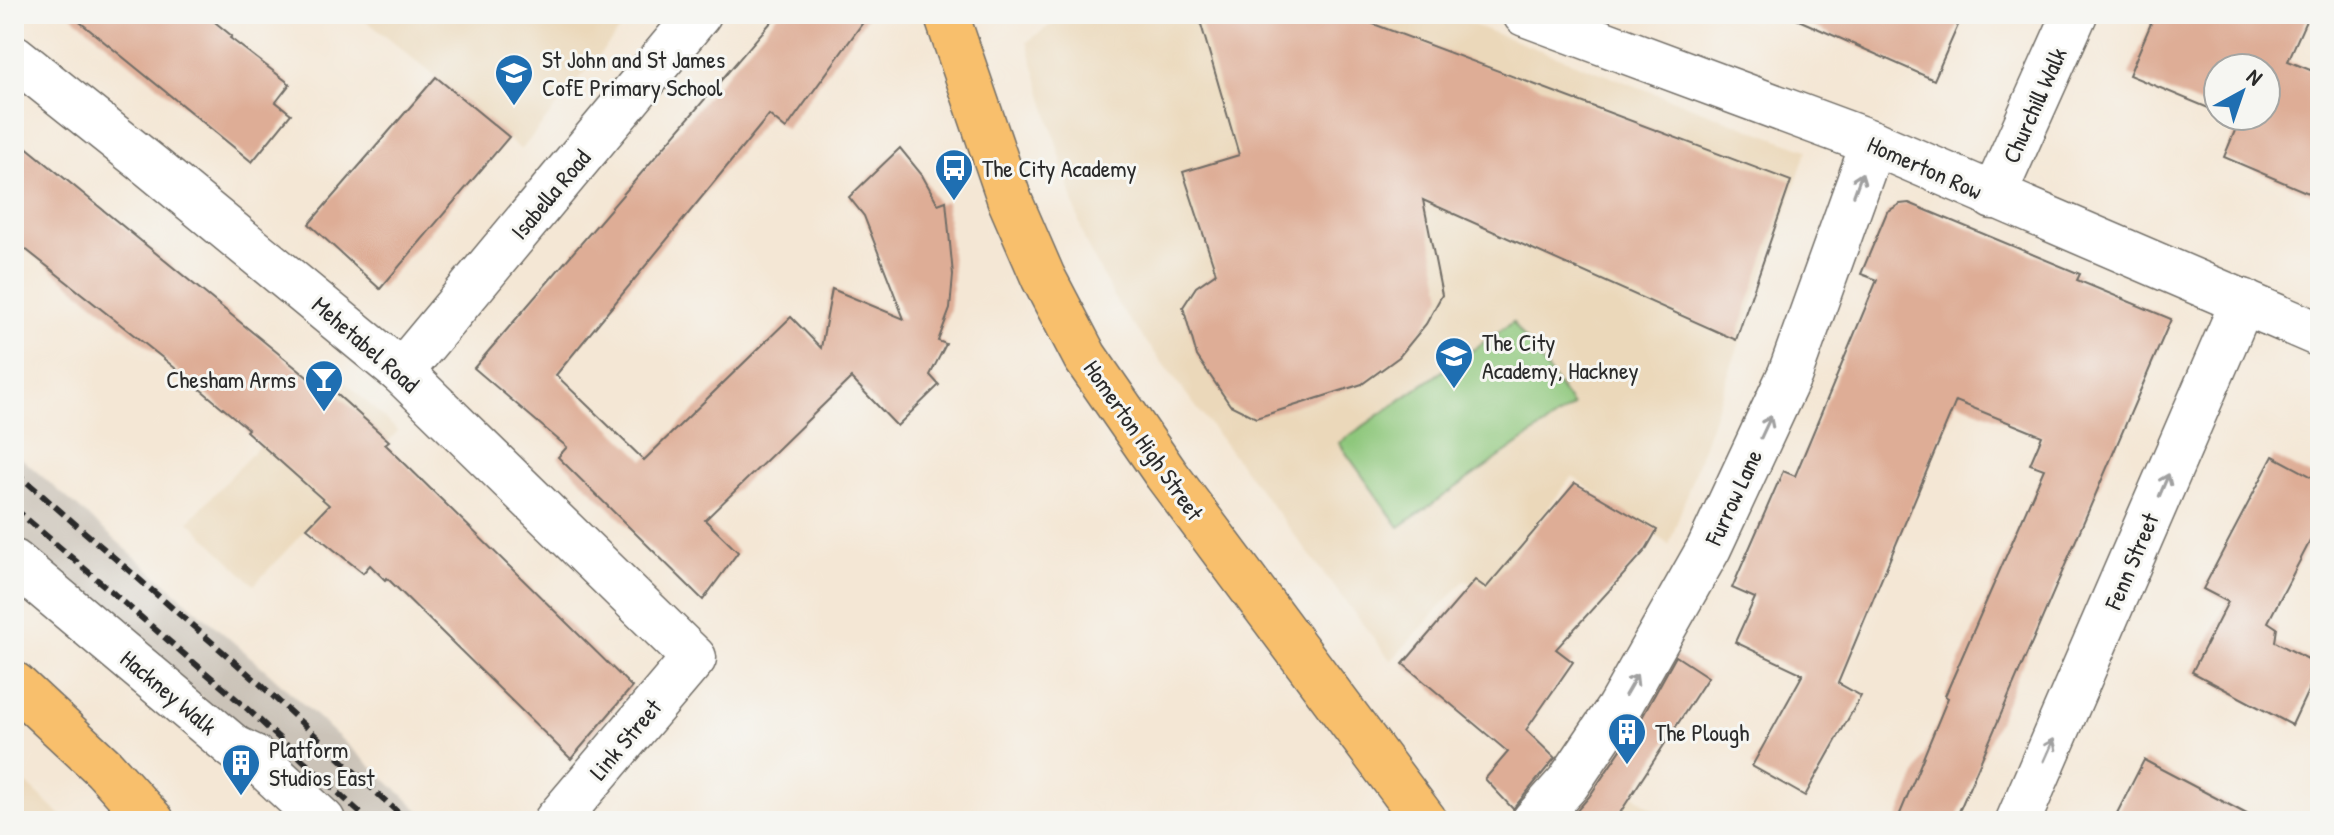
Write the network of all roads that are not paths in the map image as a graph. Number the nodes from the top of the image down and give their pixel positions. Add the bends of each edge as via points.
1 (699, 14) edge
2 (946, 14) edge
3 (1525, 14) edge
4 (2075, 14) edge
5 (14, 57) edge
6 (1873, 143) junction
7 (1993, 197) junction
8 (2243, 301) junction
9 (2320, 335) edge
10 (401, 372) junction
11 (14, 562) edge
12 (694, 658) joint
13 (14, 684) edge
14 (152, 821) edge
15 (323, 821) edge
16 (556, 821) edge
17 (1425, 821) edge
18 (1534, 821) edge
19 (2018, 821) edge

1 - 10 street, Isabella Road
2 - 17 main road, Homerton High Street via 1010,201 1085,357
3 - 6 street, Homerton Row
4 - 7 street, Churchill Walk
5 - 10 street, Mehetabel Road
6 - 7 street, Homerton Row
18 -> 6 street, Furrow Lane via 1568,783 1618,709 1709,548 1790,374
7 - 8 street, Homerton Row
8 - 9 street, Homerton Row
19 -> 8 street, Fenn Street
10 - 12 street, Mehetabel Road
11 - 15 street, Hackney Walk via 235,748 254,757
12 - 16 street, Link Street
13 - 14 main road

